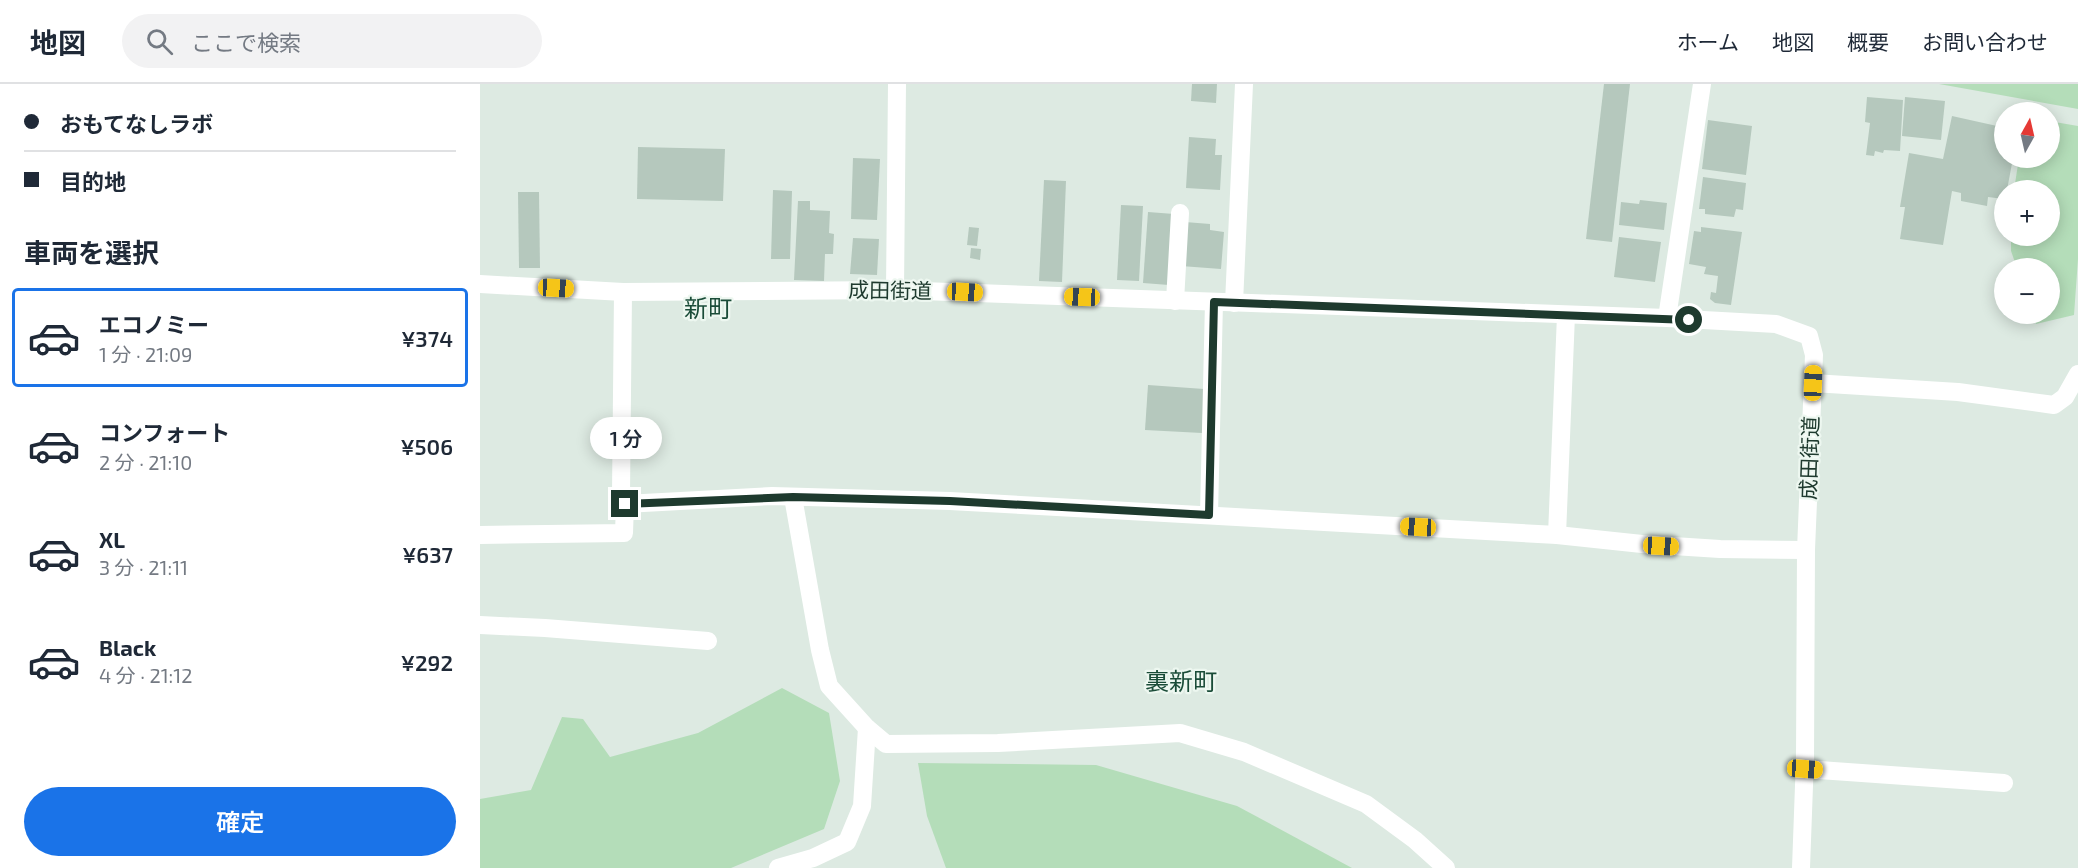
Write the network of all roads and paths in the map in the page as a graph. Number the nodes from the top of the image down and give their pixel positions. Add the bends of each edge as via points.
1 (897, 84) edge
2 (1244, 84) edge
3 (1702, 84) edge
4 (1180, 213) dead end
5 (480, 284) edge
6 (895, 290) junction
7 (623, 292) junction
8 (1175, 301) junction
9 (1214, 302) junction
10 (1234, 303) junction
11 (1566, 315) junction
12 (1667, 318) junction
13 (2078, 374) edge
14 (1813, 383) junction
15 (793, 497) junction
16 (625, 504) junction
17 (1209, 515) junction
18 (480, 535) edge
19 (1557, 535) junction
20 (1806, 550) junction
21 (480, 625) edge
22 (708, 641) dead end
23 (867, 728) junction
24 (1805, 769) junction
25 (2004, 783) dead end
26 (778, 868) edge
27 (1446, 868) edge
28 (1801, 868) edge

1 - 6 street
2 - 10 street
3 - 12 street
4 - 8 street
5 - 7 street, 成田街道
6 - 7 street, 成田街道
6 - 8 street, 成田街道
7 - 16 street via 621,494
8 - 9 street, 成田街道
9 - 10 street, 成田街道
9 - 17 street
10 - 11 street, 成田街道
11 - 12 street, 成田街道
11 - 19 street
12 - 14 street, 成田街道 via 1776,324 1809,336 1814,355
13 - 14 street via 2065,397 2054,405 1958,392
14 - 20 street, 成田街道
15 - 16 street
15 - 17 street
15 - 23 street via 829,686
16 - 18 street via 624,533
17 - 19 street
19 - 20 street via 1698,548
20 - 24 street, 成田街道
21 - 22 street
23 - 26 street via 862,806 847,842
23 - 27 street via 886,744 998,743 1180,733 1244,752 1366,804
24 - 25 street
24 - 28 street, 成田街道

